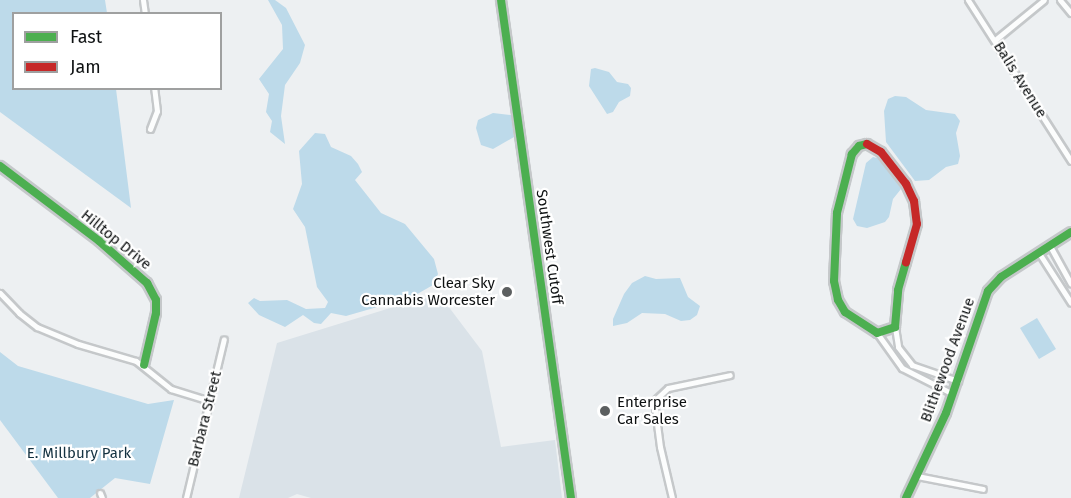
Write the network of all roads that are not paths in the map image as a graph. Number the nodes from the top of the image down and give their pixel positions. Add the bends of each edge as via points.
1 (501, 0) edge
2 (968, 0) edge
3 (1044, 0) edge
4 (1060, 0) edge
5 (1071, 14) edge
6 (995, 40) junction
7 (154, 90) edge
8 (150, 129) dead end
9 (1071, 161) edge
10 (0, 166) edge
11 (1071, 232) edge
12 (1050, 246) junction
13 (1039, 253) junction
14 (1071, 284) edge
15 (0, 294) edge
16 (1071, 303) edge
17 (896, 327) junction
18 (877, 333) junction
19 (224, 339) dead end
20 (144, 365) junction
21 (730, 375) dead end
22 (958, 381) junction
23 (953, 394) junction
24 (210, 401) junction
25 (917, 476) junction
26 (983, 489) dead end
27 (186, 498) edge
28 (571, 498) edge
29 (672, 498) edge
30 (906, 498) edge

1 - 28 street, Southwest Cutoff
2 - 6 street, Balis Avenue
3 - 6 street
4 - 5 street
6 - 9 street, Balis Avenue
7 - 8 street via 157,111
10 - 20 street, Hilltop Drive via 99,241 147,284 156,300 156,313
11 - 12 street, Blithewood Avenue
12 - 13 street, Blithewood Avenue
12 - 14 street
13 - 16 street
13 - 22 street, Blithewood Avenue via 988,291
15 - 20 street via 38,327
17 - 18 street
17 - 18 street via 898,290 916,231 916,210 912,194 899,174 876,148 867,144 852,153 846,171 837,213 834,281 845,312
17 - 22 street via 898,347 912,365
18 - 23 street via 902,368
19 - 24 street, Barbara Street
20 - 24 street via 171,389
21 - 29 street via 674,386 652,404
22 - 23 street, Blithewood Avenue
23 - 25 street, Blithewood Avenue
24 - 27 street, Barbara Street
25 - 26 street
25 - 30 street, Blithewood Avenue

